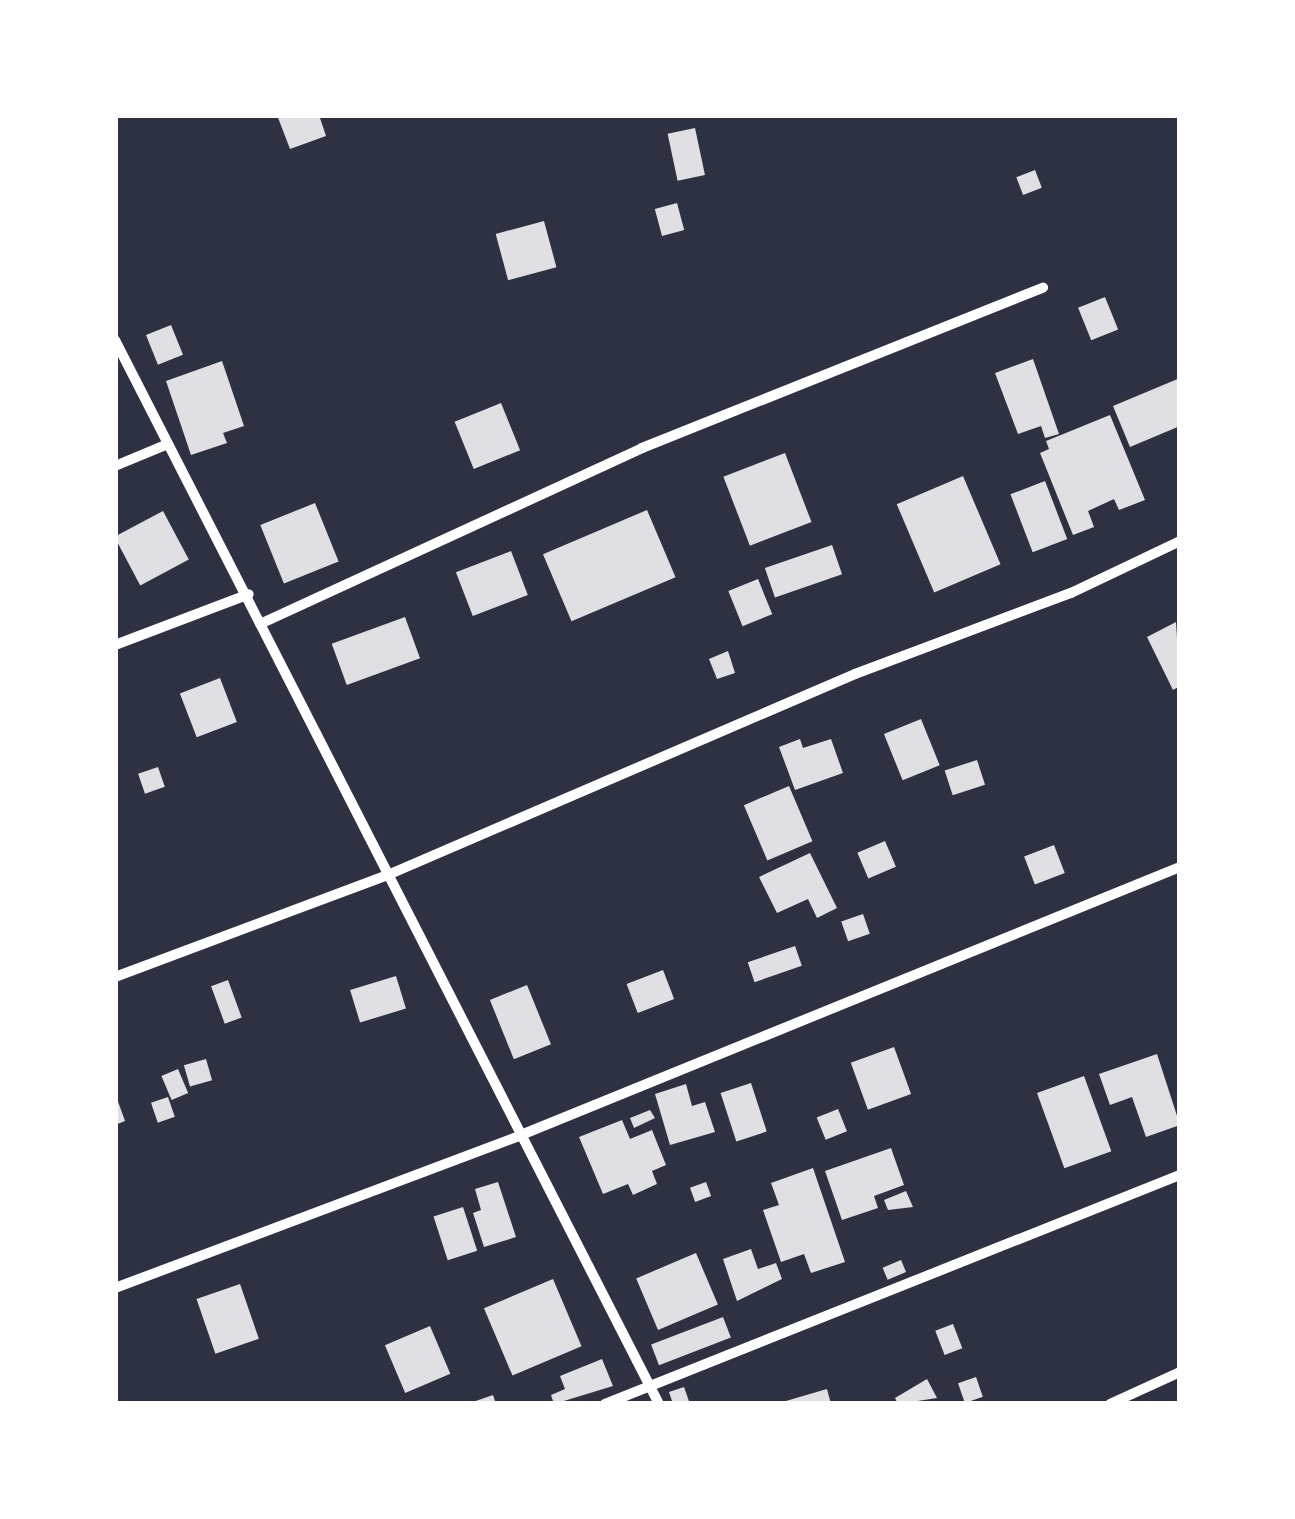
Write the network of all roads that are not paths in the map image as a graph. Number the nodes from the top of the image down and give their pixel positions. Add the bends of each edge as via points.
1 (1043, 288) dead end
2 (115, 340) edge
3 (168, 444) junction
4 (115, 466) edge
5 (1180, 541) edge
6 (249, 594) junction
7 (260, 624) junction
8 (115, 645) edge
9 (1180, 867) edge
10 (390, 874) junction
11 (115, 977) edge
12 (521, 1136) junction
13 (1180, 1175) edge
14 (115, 1288) edge
15 (1180, 1372) edge
16 (649, 1384) junction
17 (605, 1404) edge
18 (659, 1404) edge
19 (1110, 1404) edge

1 - 7 street via 642,448
2 - 3 street
3 - 4 street
3 - 6 street via 179,476
5 - 10 street via 1071,593 855,674
6 - 7 street
6 - 8 street
7 - 10 street
9 - 12 street
10 - 11 street
10 - 12 street
12 - 14 street
12 - 16 street
13 - 16 street
15 - 19 street
16 - 17 street
16 - 18 street

